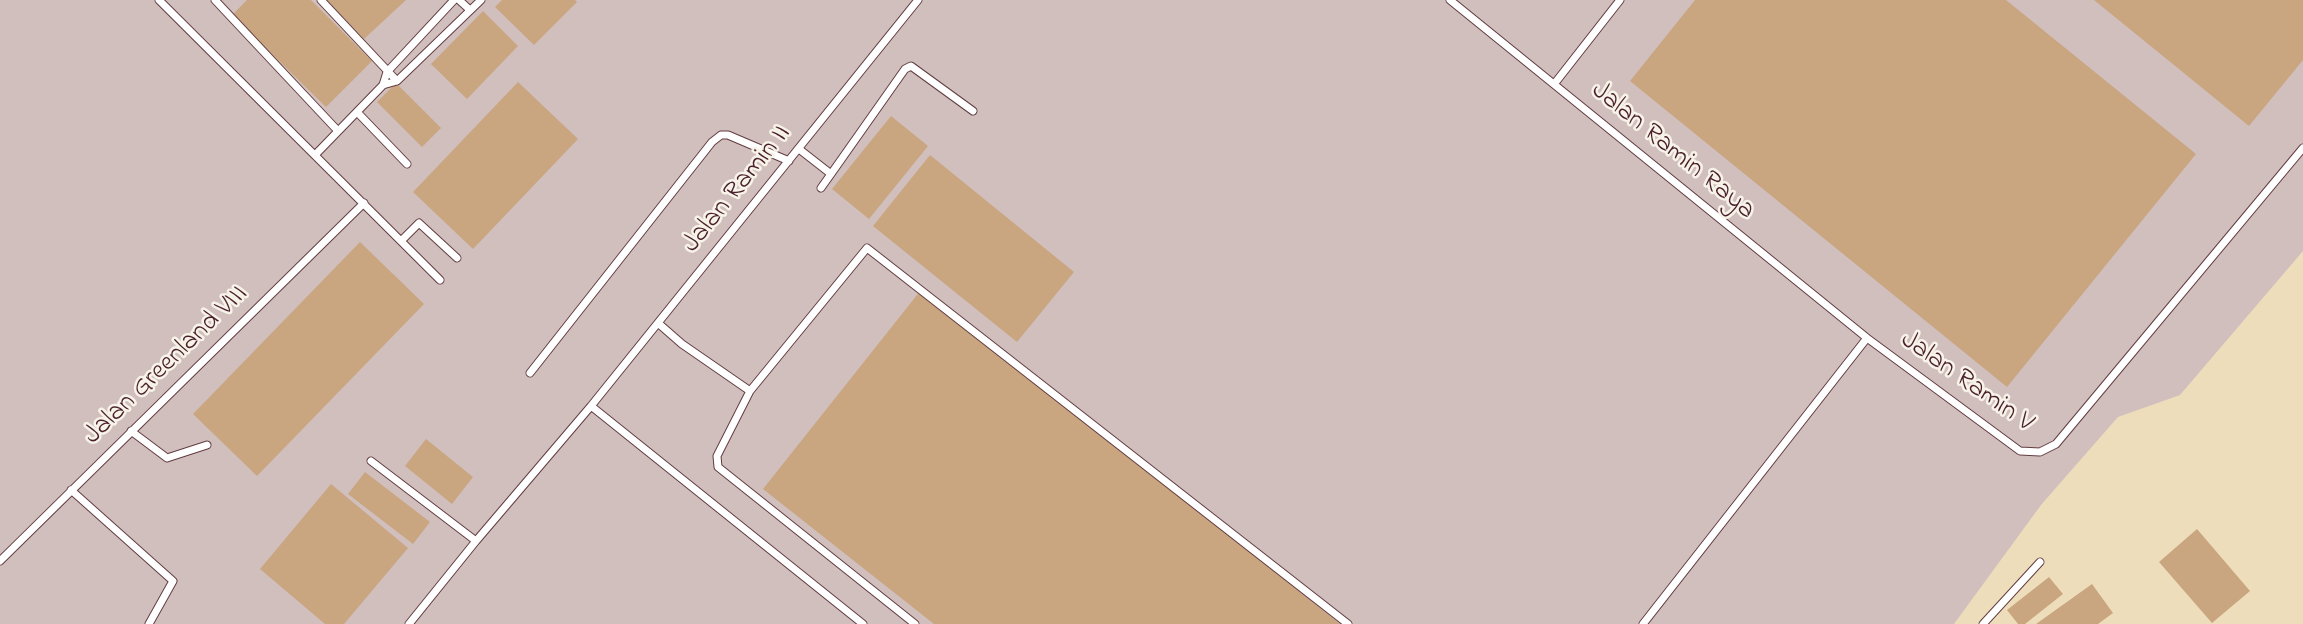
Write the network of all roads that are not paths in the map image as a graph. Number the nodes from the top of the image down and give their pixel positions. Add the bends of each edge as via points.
1 (159, 0) edge
2 (215, 0) edge
3 (321, 0) edge
4 (454, 0) edge
5 (459, 0) edge
6 (480, 0) edge
7 (918, 0) edge
8 (1450, 0) edge
9 (1620, 0) edge
10 (470, 10) junction
11 (387, 72) junction
12 (397, 81) junction
13 (1555, 83) junction
14 (383, 85) junction
15 (973, 111) dead end
16 (357, 112) junction
17 (338, 131) junction
18 (2303, 148) edge
19 (799, 150) junction
20 (315, 155) junction
21 (789, 161) junction
22 (407, 164) dead end
23 (831, 174) junction
24 (821, 188) dead end
25 (364, 203) junction
26 (401, 241) junction
27 (457, 258) dead end
28 (440, 280) dead end
29 (657, 322) junction
30 (1867, 338) junction
31 (530, 373) dead end
32 (750, 391) junction
33 (591, 406) junction
34 (131, 431) junction
35 (207, 446) dead end
36 (371, 461) dead end
37 (71, 490) junction
38 (476, 541) junction
39 (0, 561) edge
40 (2040, 562) dead end
41 (149, 624) edge
42 (410, 624) edge
43 (863, 624) edge
44 (915, 624) edge
45 (1348, 624) edge
46 (1643, 624) edge
47 (1983, 624) edge

1 - 20 lane
2 - 17 lane
3 - 11 lane
4 - 11 lane
5 - 10 lane
6 - 10 lane
7 - 19 lane, Jalan Ramin II
8 - 13 lane, Jalan Ramin Raya
9 - 13 lane
10 - 12 lane
11 - 12 lane
11 - 14 lane
12 - 14 lane
13 - 30 lane, Jalan Ramin Raya
14 - 16 lane
15 - 23 lane via 914,67 908,67
16 - 17 lane
16 - 22 lane
17 - 20 lane
18 - 30 lane, Jalan Ramin V via 2050,449 2020,452
19 - 21 lane, Jalan Ramin II
19 - 23 lane
20 - 25 lane
21 - 29 lane, Jalan Ramin II
21 - 31 lane via 728,135 712,141
23 - 24 lane
25 - 26 lane
25 - 34 lane, Jalan Greenland VIII
26 - 27 lane via 419,223
26 - 28 lane
29 - 32 lane
29 - 33 lane, Jalan Ramin II
30 - 46 lane, Jalan Ramin V
32 - 44 lane via 717,456 718,467
32 - 45 lane via 867,248
33 - 38 lane, Jalan Ramin II
33 - 43 lane
34 - 35 lane via 167,458
34 - 37 lane, Jalan Greenland VIII
36 - 38 lane
37 - 39 lane, Jalan Greenland VIII
37 - 41 lane via 173,581
38 - 42 lane, Jalan Ramin II
40 - 47 lane

